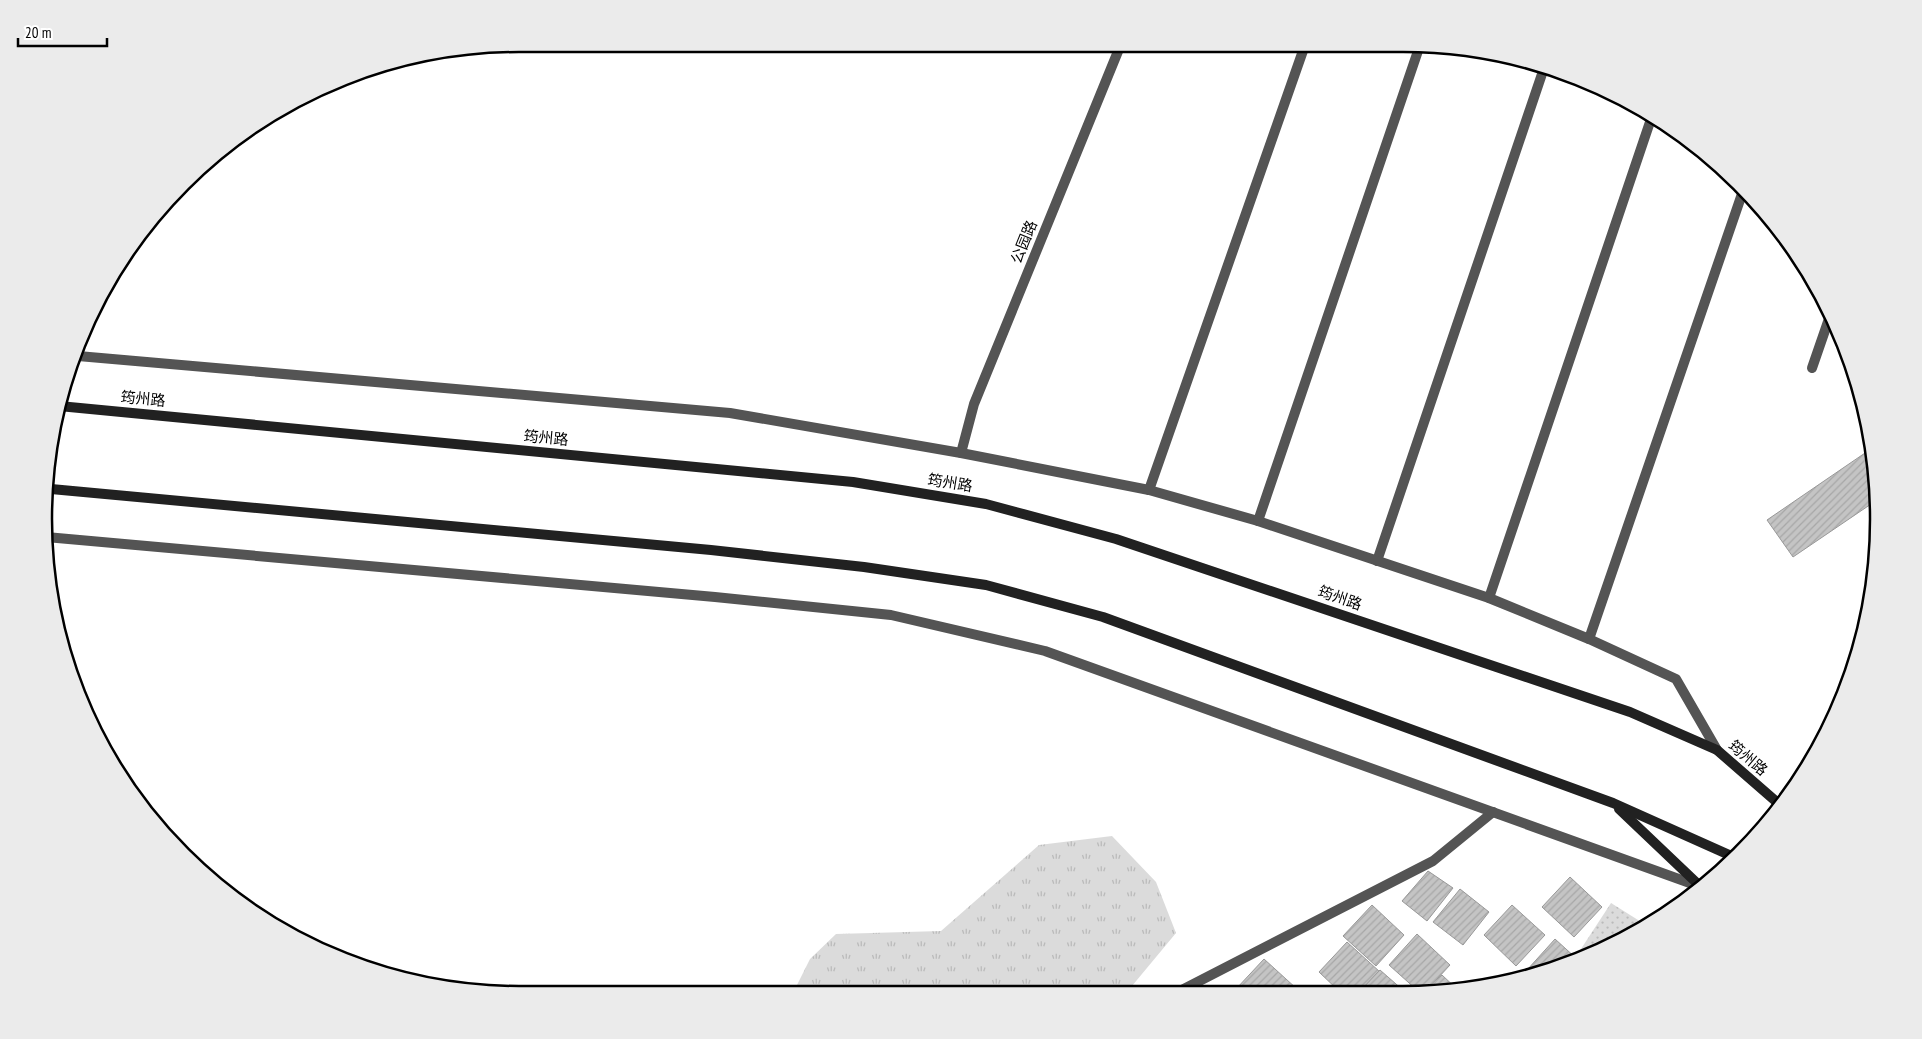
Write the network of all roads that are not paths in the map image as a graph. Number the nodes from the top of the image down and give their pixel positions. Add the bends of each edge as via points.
1 (1117, 53) edge
2 (1302, 53) edge
3 (1417, 53) edge
4 (1542, 74) edge
5 (1650, 123) edge
6 (1741, 197) edge
7 (1827, 325) edge
8 (82, 356) edge
9 (1812, 368) dead end
10 (66, 407) edge
11 (961, 453) junction
12 (53, 489) edge
13 (1150, 490) junction
14 (1258, 521) junction
15 (53, 538) edge
16 (1377, 561) junction
17 (1489, 598) junction
18 (1589, 639) junction
19 (1717, 750) junction
20 (1775, 801) edge
21 (1613, 803) junction
22 (1494, 812) junction
23 (1728, 854) edge
24 (1696, 882) edge
25 (1694, 884) edge
26 (1190, 986) edge

1 - 11 street, 公园路 via 974,404
2 - 13 street
3 - 14 street
4 - 16 street
5 - 17 street
6 - 18 street
7 - 9 street
8 - 11 street via 730,412
10 - 19 main road, 筠州路 via 853,482 986,504 1116,539 1630,712
11 - 13 street
12 - 21 main road via 711,550 986,585 1103,617
13 - 14 street
14 - 16 street
15 - 22 street via 715,597 891,616 1046,650
16 - 17 street
17 - 18 street
18 - 19 street via 1676,679
19 - 20 main road, 筠州路
21 - 23 main road
21 - 24 main road
22 - 25 street
22 - 26 street via 1432,861

